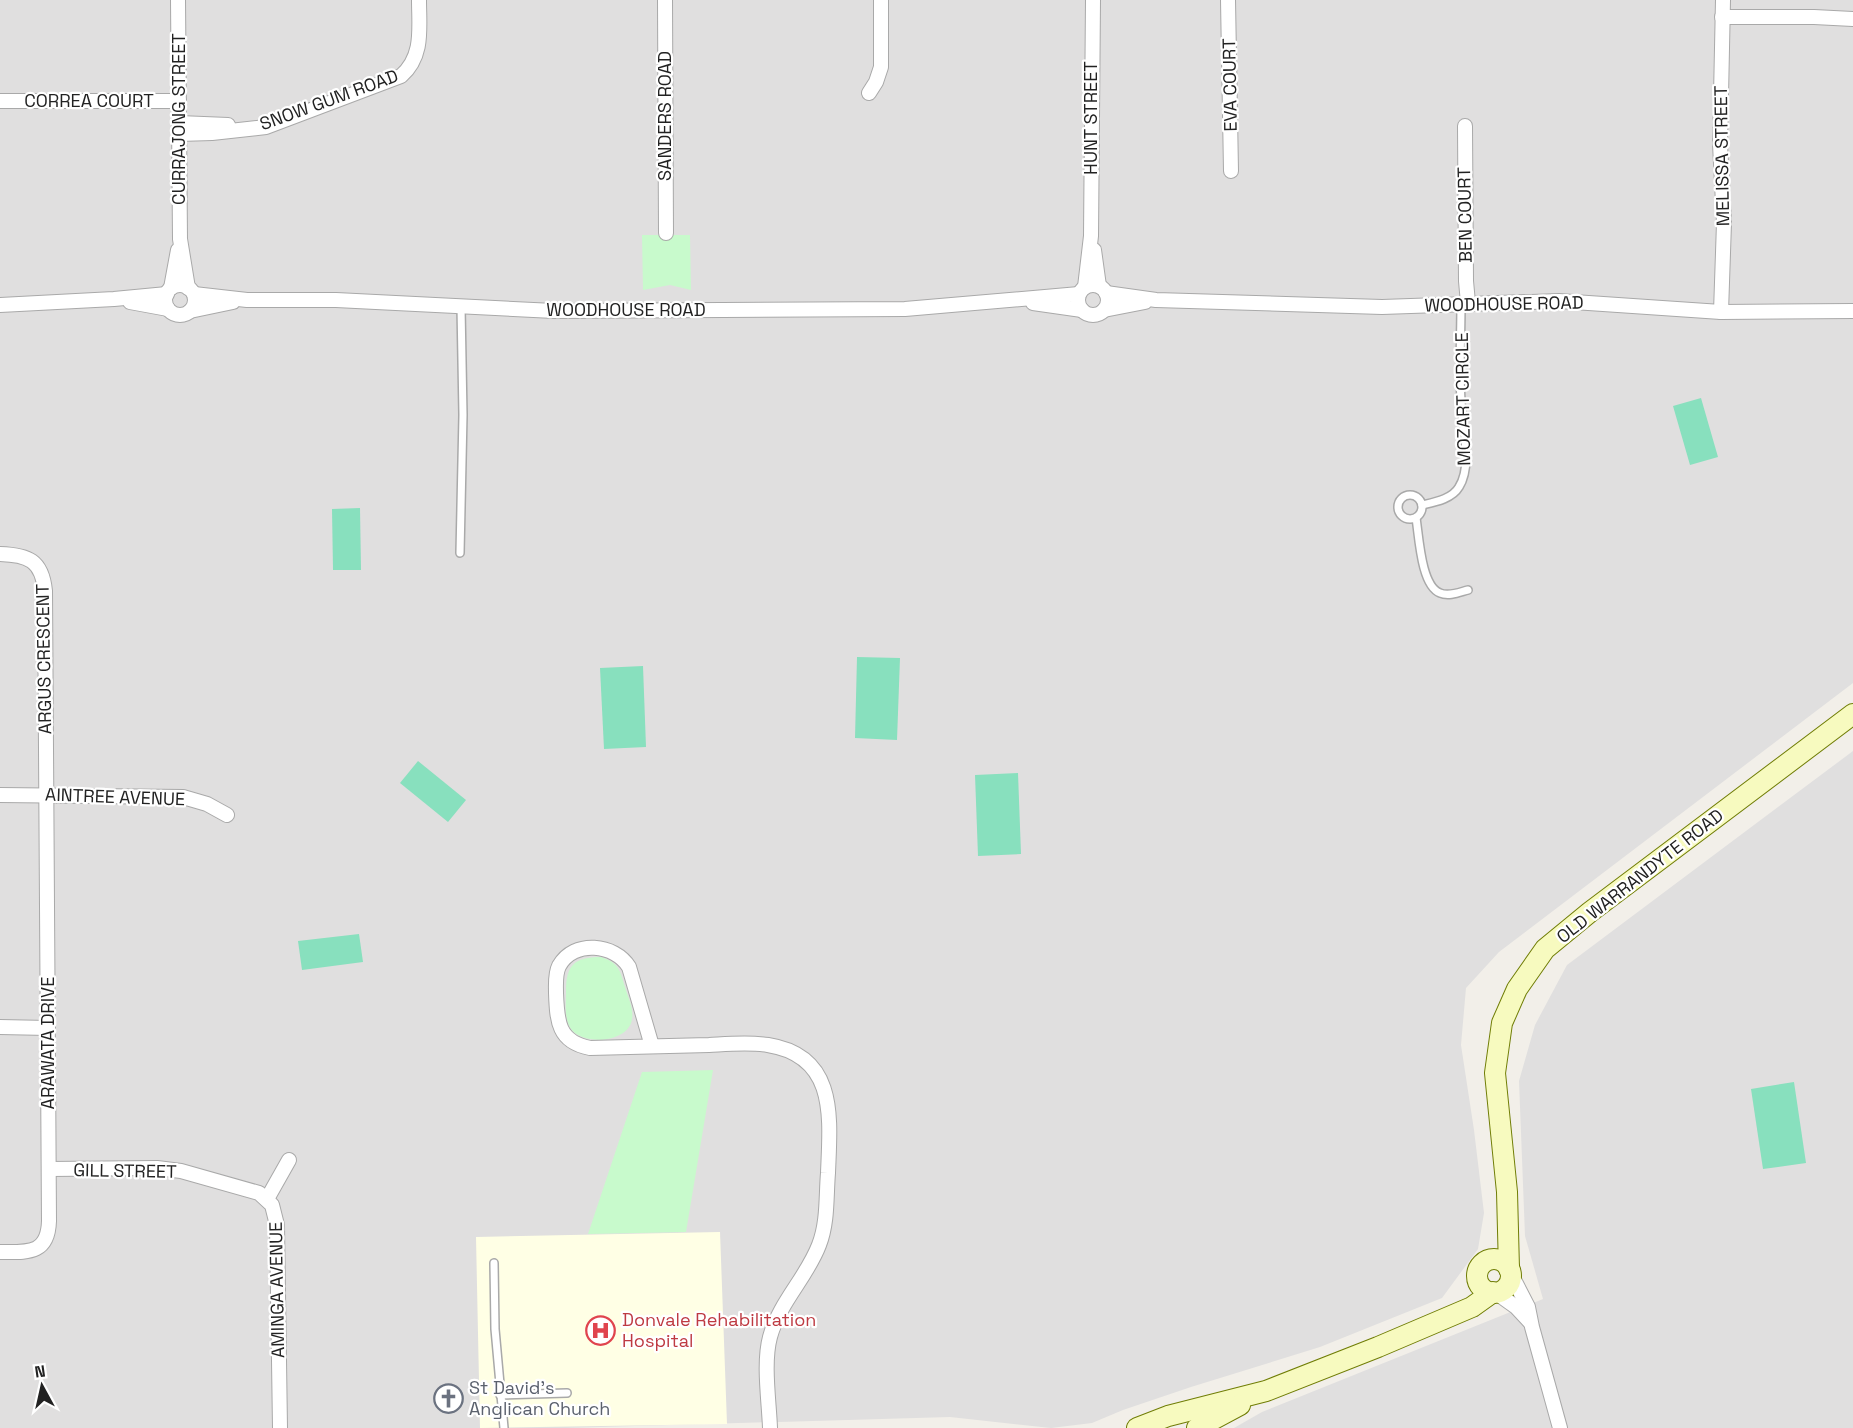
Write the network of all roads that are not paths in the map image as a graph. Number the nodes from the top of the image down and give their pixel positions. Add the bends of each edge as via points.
1 (178, 0) edge
2 (419, 0) edge
3 (664, 0) edge
4 (881, 0) edge
5 (1093, 0) edge
6 (1228, 0) edge
7 (1723, 0) edge
8 (1722, 17) junction
9 (1853, 19) edge
10 (869, 93) dead end
11 (0, 101) edge
12 (179, 101) junction
13 (1464, 126) dead end
14 (179, 129) junction
15 (1231, 171) dead end
16 (666, 233) dead end
17 (1091, 237) junction
18 (180, 239) junction
19 (1103, 290) junction
20 (169, 291) junction
21 (191, 291) junction
22 (1082, 291) junction
23 (114, 300) junction
24 (247, 300) junction
25 (1005, 300) junction
26 (1156, 300) junction
27 (1465, 303) junction
28 (0, 305) edge
29 (461, 307) junction
30 (168, 309) junction
31 (1082, 310) junction
32 (1104, 310) junction
33 (190, 311) junction
34 (1853, 311) edge
35 (1721, 312) junction
36 (1422, 505) junction
37 (1416, 518) junction
38 (460, 553) dead end
39 (0, 554) edge
40 (1468, 590) dead end
41 (1853, 714) edge
42 (0, 795) edge
43 (46, 795) junction
44 (227, 816) dead end
45 (0, 1027) edge
46 (48, 1028) junction
47 (652, 1046) junction
48 (289, 1160) dead end
49 (49, 1170) junction
50 (1507, 1192) junction
51 (267, 1199) junction
52 (0, 1252) edge
53 (494, 1263) dead end
54 (1479, 1268) junction
55 (1510, 1270) junction
56 (1494, 1292) junction
57 (1532, 1327) junction
58 (1418, 1330) junction
59 (1266, 1391) junction
60 (567, 1393) dead end
61 (500, 1395) junction
62 (280, 1428) edge
63 (504, 1428) edge
64 (770, 1428) edge
65 (1137, 1428) edge
66 (1197, 1428) edge
67 (1560, 1428) edge

1 - 12 street, CURRAJONG STREET
2 - 14 street, SNOW GUM ROAD via 417,54 401,76 266,127 248,129 216,124
3 - 16 street, SANDERS ROAD
4 - 10 street via 881,67
5 - 17 street, HUNT STREET
6 - 15 street, EVA COURT
7 - 8 street, MELISSA STREET
8 - 9 street
8 - 35 street, MELISSA STREET
11 - 12 street, CORREA COURT
12 - 14 street, CURRAJONG STREET
13 - 27 street, BEN COURT
14 - 18 street, CURRAJONG STREET
17 - 19 street, HUNT STREET
17 - 22 street, HUNT STREET
18 - 20 street, CURRAJONG STREET
18 - 21 street, CURRAJONG STREET
19 - 22 street via 1093,285
19 - 26 street, WOODHOUSE ROAD
19 - 32 street via 1108,303
20 - 21 street via 181,285
20 - 23 street
20 - 30 street via 165,302
21 - 24 street, WOODHOUSE ROAD
21 - 33 street via 195,301
22 - 25 street, WOODHOUSE ROAD
22 - 31 street via 1078,302
23 - 28 street
23 - 30 street
24 - 29 street, WOODHOUSE ROAD
24 - 33 street, WOODHOUSE ROAD
25 - 29 street, WOODHOUSE ROAD via 882,310
25 - 31 street, WOODHOUSE ROAD
26 - 27 street, WOODHOUSE ROAD via 1382,307
26 - 32 street, WOODHOUSE ROAD
27 - 35 street, WOODHOUSE ROAD via 1559,301
27 - 36 lane, MOZART CIRCLE via 1461,400 1465,473 1456,491
29 - 38 lane
30 - 33 street via 178,315
31 - 32 street via 1093,315
34 - 35 street, WOODHOUSE ROAD
36 - 37 lane
36 - 37 lane, MOZART CIRCLE via 1411,495 1399,502 1401,515 1408,520
37 - 40 lane via 1432,586 1445,594
39 - 43 street, ARGUS CRESCENT via 26,557 40,568 44,581
41 - 50 main road, OLD WARRANDYTE ROAD via 1545,949 1517,989 1502,1023 1495,1073
42 - 43 street, AINTREE AVENUE
43 - 44 street, AINTREE AVENUE via 183,797 207,804
43 - 46 street, ARAWATA DRIVE
45 - 46 street
46 - 49 street, ARAWATA DRIVE
47 - 47 street via 590,1048 569,1040 557,1013 556,974 564,959 580,950 602,948 625,961
47 - 64 street via 769,1045 798,1055 823,1084 830,1122 824,1227 813,1258 781,1311 770,1339
48 - 51 street, AMINGA AVENUE
49 - 51 street, GILL STREET via 167,1169 254,1190
49 - 52 street, ARAWATA DRIVE via 49,1226 44,1243 31,1251
50 - 54 main road, OLD WARRANDYTE ROAD via 1495,1242
50 - 55 main road, OLD WARRANDYTE ROAD
51 - 62 street, AMINGA AVENUE via 275,1210 278,1225
53 - 61 lane
54 - 55 main road via 1496,1259
54 - 56 main road via 1479,1284
54 - 58 main road, OLD WARRANDYTE ROAD via 1463,1299
55 - 56 main road via 1508,1284
55 - 57 street via 1526,1301
56 - 57 street via 1520,1310
56 - 58 main road, OLD WARRANDYTE ROAD via 1473,1307
57 - 67 street
58 - 59 main road, OLD WARRANDYTE ROAD
59 - 65 main road, OLD WARRANDYTE ROAD
59 - 66 main road, OLD WARRANDYTE ROAD
60 - 61 lane
61 - 63 lane

